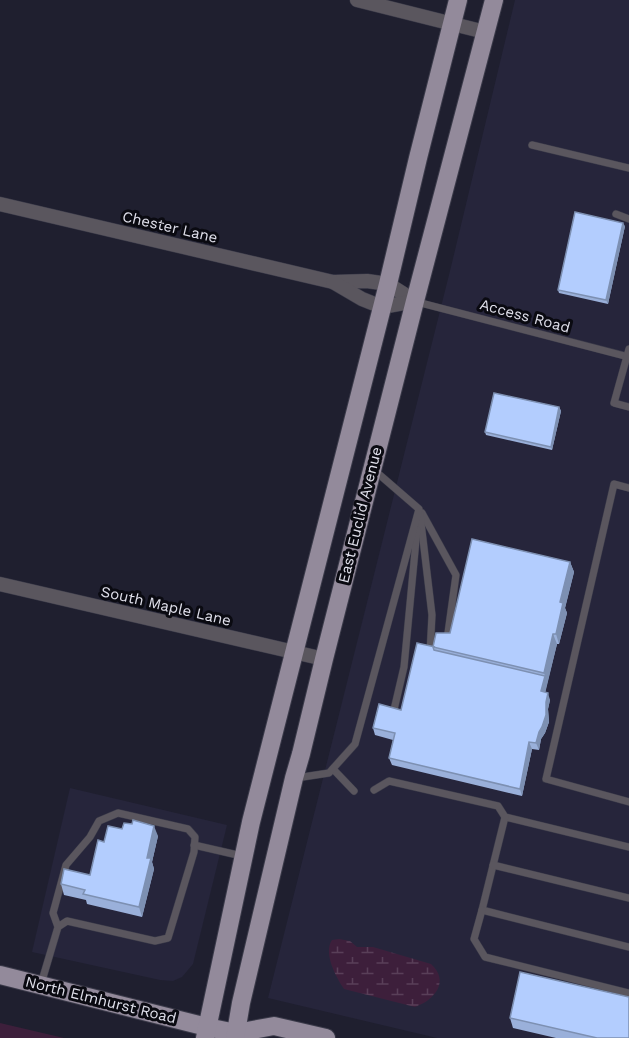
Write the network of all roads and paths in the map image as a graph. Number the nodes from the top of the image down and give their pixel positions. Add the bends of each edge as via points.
1 (357, 0) edge
2 (458, 0) edge
3 (494, 0) edge
4 (452, 24) junction
5 (485, 32) junction
6 (532, 145) dead end
7 (629, 168) edge
8 (0, 204) edge
9 (616, 214) dead end
10 (629, 219) edge
11 (333, 282) junction
12 (388, 284) junction
13 (415, 301) junction
14 (382, 306) junction
15 (628, 354) edge
16 (629, 407) edge
17 (372, 468) junction
18 (629, 488) edge
19 (419, 509) junction
20 (0, 584) edge
21 (447, 643) edge
22 (294, 652) junction
23 (430, 653) edge
24 (324, 659) junction
25 (393, 714) edge
26 (333, 769) junction
27 (294, 778) junction
28 (374, 790) dead end
29 (354, 791) dead end
30 (629, 802) edge
31 (505, 817) junction
32 (194, 845) junction
33 (629, 847) edge
34 (243, 856) junction
35 (493, 865) junction
36 (629, 898) edge
37 (482, 910) junction
38 (58, 927) junction
39 (629, 947) edge
40 (0, 975) edge
41 (41, 984) junction
42 (629, 993) edge
43 (206, 1032) edge
44 (238, 1036) edge
45 (326, 1038) edge

1 - 4 street
2 - 4 main road, East Euclid Avenue
3 - 5 main road, East Euclid Avenue
4 - 5 street
4 - 12 main road, East Euclid Avenue
5 - 13 main road, East Euclid Avenue
6 - 7 lane
8 - 11 street, Chester Lane
9 - 10 lane
11 - 12 street, Chester Lane
11 - 14 street, Chester Lane
12 - 13 street, Chester Lane
12 - 14 main road, East Euclid Avenue
13 - 14 street
13 - 15 lane, Access Road
13 - 17 main road, East Euclid Avenue
14 - 22 main road, East Euclid Avenue
15 - 16 lane via 614,404
17 - 19 lane
17 - 24 main road, East Euclid Avenue
18 - 30 lane via 614,484 546,779
19 - 21 lane via 456,575
19 - 23 lane via 432,615
19 - 25 lane via 404,667
19 - 26 lane via 355,744
20 - 22 street, South Maple Lane
22 - 24 street, South Maple Lane
22 - 34 main road, East Euclid Avenue
24 - 27 main road, East Euclid Avenue
26 - 27 lane
26 - 29 lane
27 - 44 main road, East Euclid Avenue via 244,990
28 - 31 lane via 389,781 498,806
31 - 33 lane
31 - 35 lane
32 - 34 lane
32 - 38 lane via 168,938 155,941 67,921
32 - 38 lane via 195,837 188,829 118,813 99,821 66,865 53,913
34 - 43 main road, East Euclid Avenue
35 - 36 lane
35 - 37 lane
37 - 39 lane
37 - 42 lane via 474,939 485,957
38 - 41 lane
40 - 41 main road, North Elmhurst Road
41 - 43 main road, North Elmhurst Road
43 - 44 main road, North Elmhurst Road
44 - 45 main road, North Elmhurst Road via 274,1026

